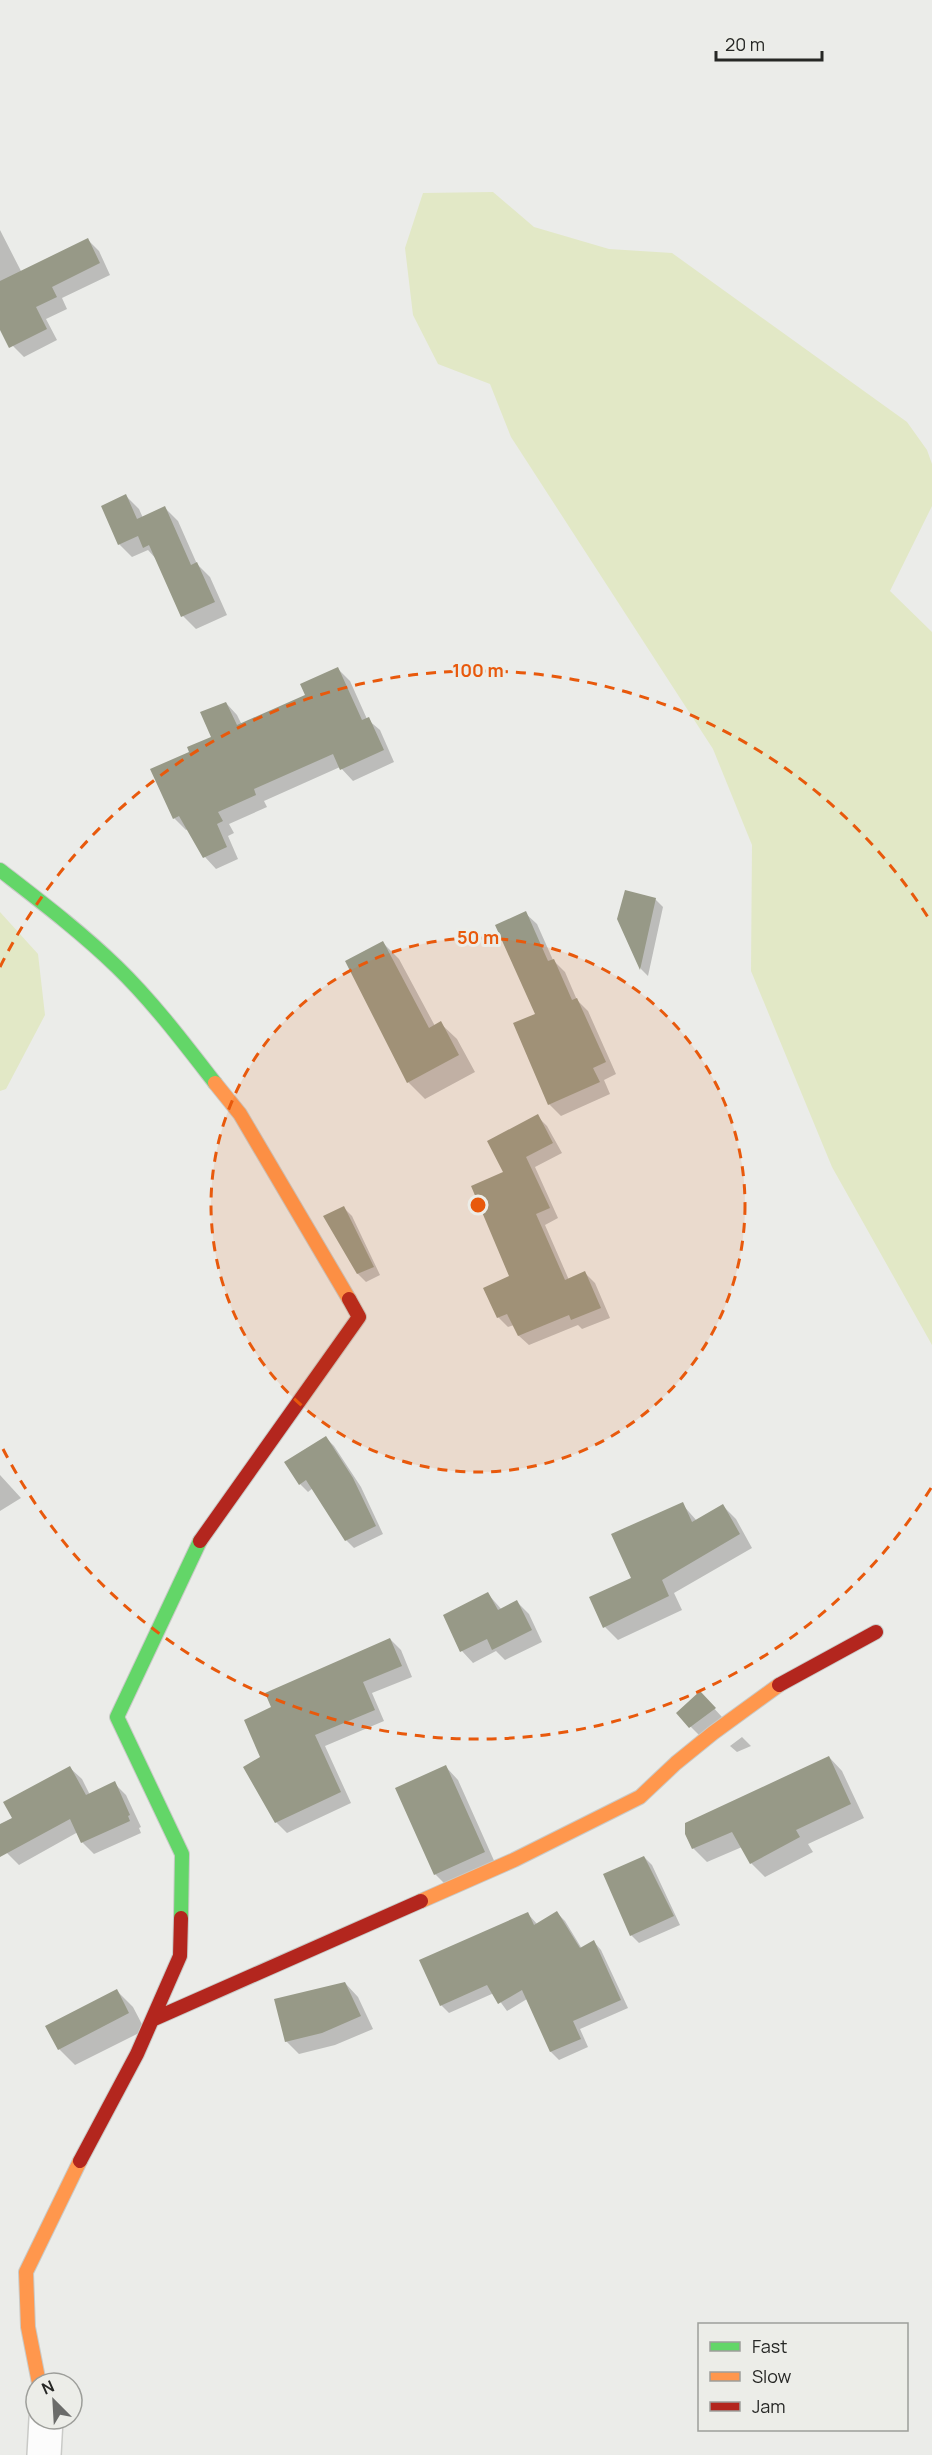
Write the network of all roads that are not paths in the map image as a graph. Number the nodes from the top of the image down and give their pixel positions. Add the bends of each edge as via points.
1 (0, 870) edge
2 (876, 1632) dead end
3 (154, 2019) junction
4 (37, 2371) edge
5 (45, 2431) edge
6 (45, 2455) edge

1 - 3 street via 117,967 167,1021 240,1114 359,1317 201,1538 117,1717 182,1854 180,1956
2 - 3 street via 780,1684 713,1733 640,1797 514,1860
3 - 4 street via 26,2272 28,2327
5 - 6 street

